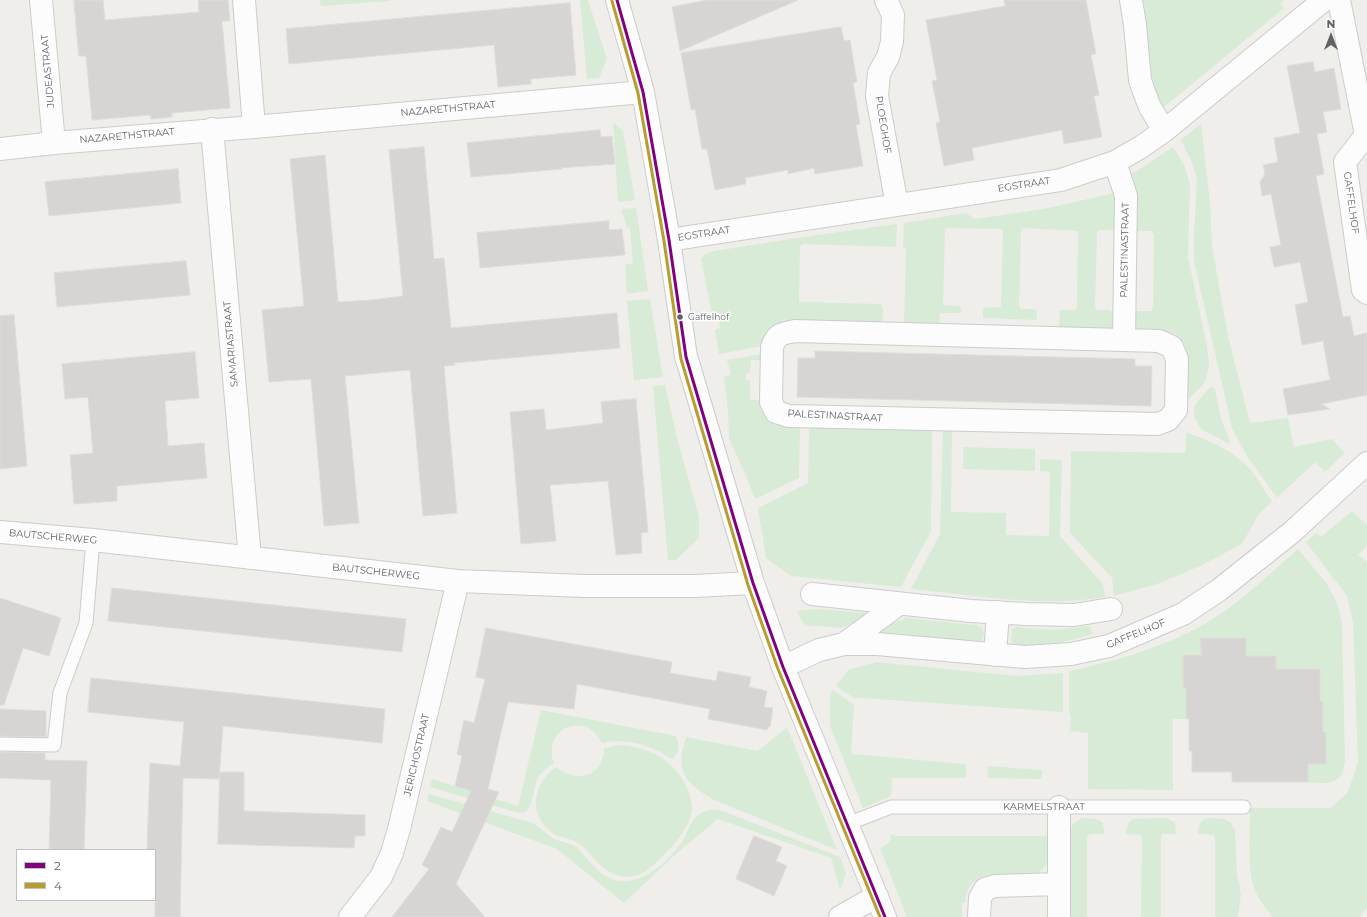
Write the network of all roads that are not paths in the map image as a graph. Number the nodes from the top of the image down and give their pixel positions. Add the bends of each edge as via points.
1 (41, 0) edge
2 (244, 0) edge
3 (617, 0) edge
4 (886, 0) edge
5 (1131, 0) edge
6 (1324, 0) edge
7 (1339, 0) edge
8 (1301, 9) edge
9 (643, 92) junction
10 (254, 127) junction
11 (212, 129) junction
12 (1164, 131) junction
13 (54, 142) junction
14 (0, 149) edge
15 (1115, 162) junction
16 (897, 205) junction
17 (669, 240) junction
18 (1367, 293) edge
19 (1124, 340) junction
20 (1367, 463) edge
21 (0, 532) edge
22 (93, 540) junction
23 (250, 558) junction
24 (458, 581) junction
25 (752, 583) junction
26 (812, 594) dead end
27 (899, 604) junction
28 (1111, 608) dead end
29 (998, 612) junction
30 (844, 644) junction
31 (995, 655) junction
32 (783, 666) junction
33 (0, 744) edge
34 (1244, 807) dead end
35 (1059, 808) junction
36 (847, 824) junction
37 (1059, 884) junction
38 (877, 896) junction
39 (350, 917) edge
40 (840, 917) edge
41 (885, 917) edge
42 (979, 917) edge
43 (1059, 917) edge

1 - 13 street, JUDEASTRAAT
2 - 10 street
3 - 9 street
4 - 16 street, PLOEGHOF via 893,15 892,42 888,57 879,73 877,96
5 - 12 street via 1140,80 1150,107
6 - 8 street, EGSTRAAT
7 - 18 street, GAFFELHOF via 1366,135 1345,162 1363,290
8 - 12 street, EGSTRAAT
9 - 10 street, NAZARETHSTRAAT
9 - 17 street
10 - 11 street, NAZARETHSTRAAT
11 - 13 street, NAZARETHSTRAAT
11 - 23 street, SAMARIASTRAAT
12 - 15 street, EGSTRAAT
13 - 14 street, NAZARETHSTRAAT
15 - 16 street, EGSTRAAT via 1061,180
15 - 19 street, PALESTINASTRAAT via 1126,196
16 - 17 street, EGSTRAAT
17 - 25 street via 686,357
19 - 19 street, PALESTINASTRAAT via 795,331 780,334 772,347 771,402 776,412 789,416 1157,424 1168,420 1176,410 1177,359 1172,347 1159,342
20 - 31 street, GAFFELHOF via 1292,532 1219,590 1183,614 1109,646 1071,654 1026,657
21 - 22 street, BAUTSCHERWEG
22 - 23 street, BAUTSCHERWEG
22 - 33 lane via 86,623 60,694 54,745
23 - 24 street, BAUTSCHERWEG
24 - 25 street, BAUTSCHERWEG via 584,586
24 - 39 street, JERICHOSTRAAT via 392,853 381,877
25 - 32 street
26 - 27 street
27 - 29 street
27 - 30 street
28 - 29 street via 1074,615
29 - 31 street
30 - 31 street, GAFFELHOF via 877,644
30 - 32 street, GAFFELHOF via 818,650
32 - 36 street
34 - 35 lane, KARMELSTRAAT
35 - 36 lane, KARMELSTRAAT via 891,807
35 - 37 street
36 - 38 street
37 - 42 street via 995,886 985,889 980,898
37 - 43 street
38 - 40 street
38 - 41 street

